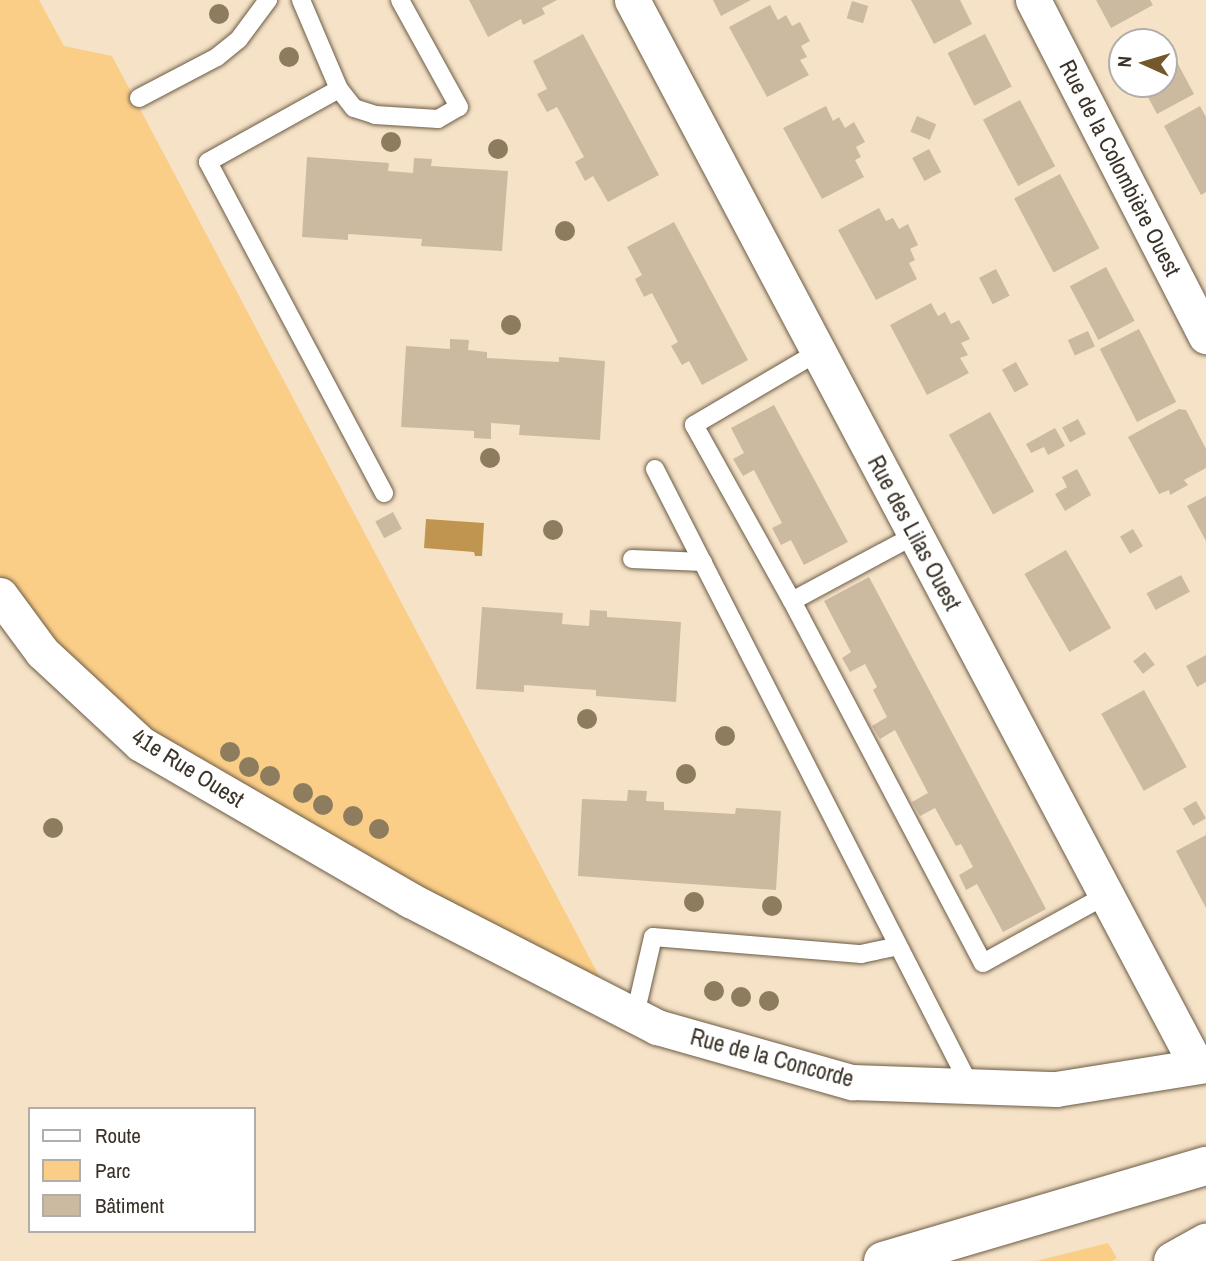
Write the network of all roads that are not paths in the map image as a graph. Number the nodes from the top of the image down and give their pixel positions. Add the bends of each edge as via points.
1 (268, 0) edge
2 (301, 0) edge
3 (400, 0) edge
4 (632, 0) edge
5 (1033, 0) edge
6 (339, 89) junction
7 (139, 98) dead end
8 (1206, 336) edge
9 (818, 352) junction
10 (655, 468) dead end
11 (384, 493) dead end
12 (915, 535) junction
13 (632, 559) dead end
14 (703, 562) junction
15 (0, 595) edge
16 (792, 601) junction
17 (1106, 895) junction
18 (410, 900) joint
19 (898, 946) junction
20 (635, 1015) junction
21 (1201, 1066) edge
22 (970, 1086) junction
23 (1206, 1166) edge
24 (1206, 1243) edge
25 (883, 1261) edge
26 (1173, 1261) edge

1 - 7 lane via 218,57
2 - 6 lane
3 - 6 lane via 459,107 438,119 376,115 354,108
4 - 9 street, Rue des Lilas Ouest
5 - 8 street, Rue de la Colombière Ouest
6 - 11 lane via 208,163
9 - 12 street, Rue des Lilas Ouest
9 - 16 lane via 694,425
10 - 14 lane
12 - 16 lane
12 - 17 street, Rue des Lilas Ouest
13 - 14 lane
14 - 19 lane
15 - 18 street, 41e Rue Ouest via 42,652 141,744
16 - 17 lane via 984,963
17 - 21 street, Rue des Lilas Ouest
18 - 20 street, Rue de la Concorde
19 - 20 lane via 861,954 653,937
19 - 22 lane
20 - 22 street, Rue de la Concorde via 657,1027 852,1082
21 - 22 street, Rue de la Concorde via 1056,1089
23 - 25 highway
24 - 26 highway

